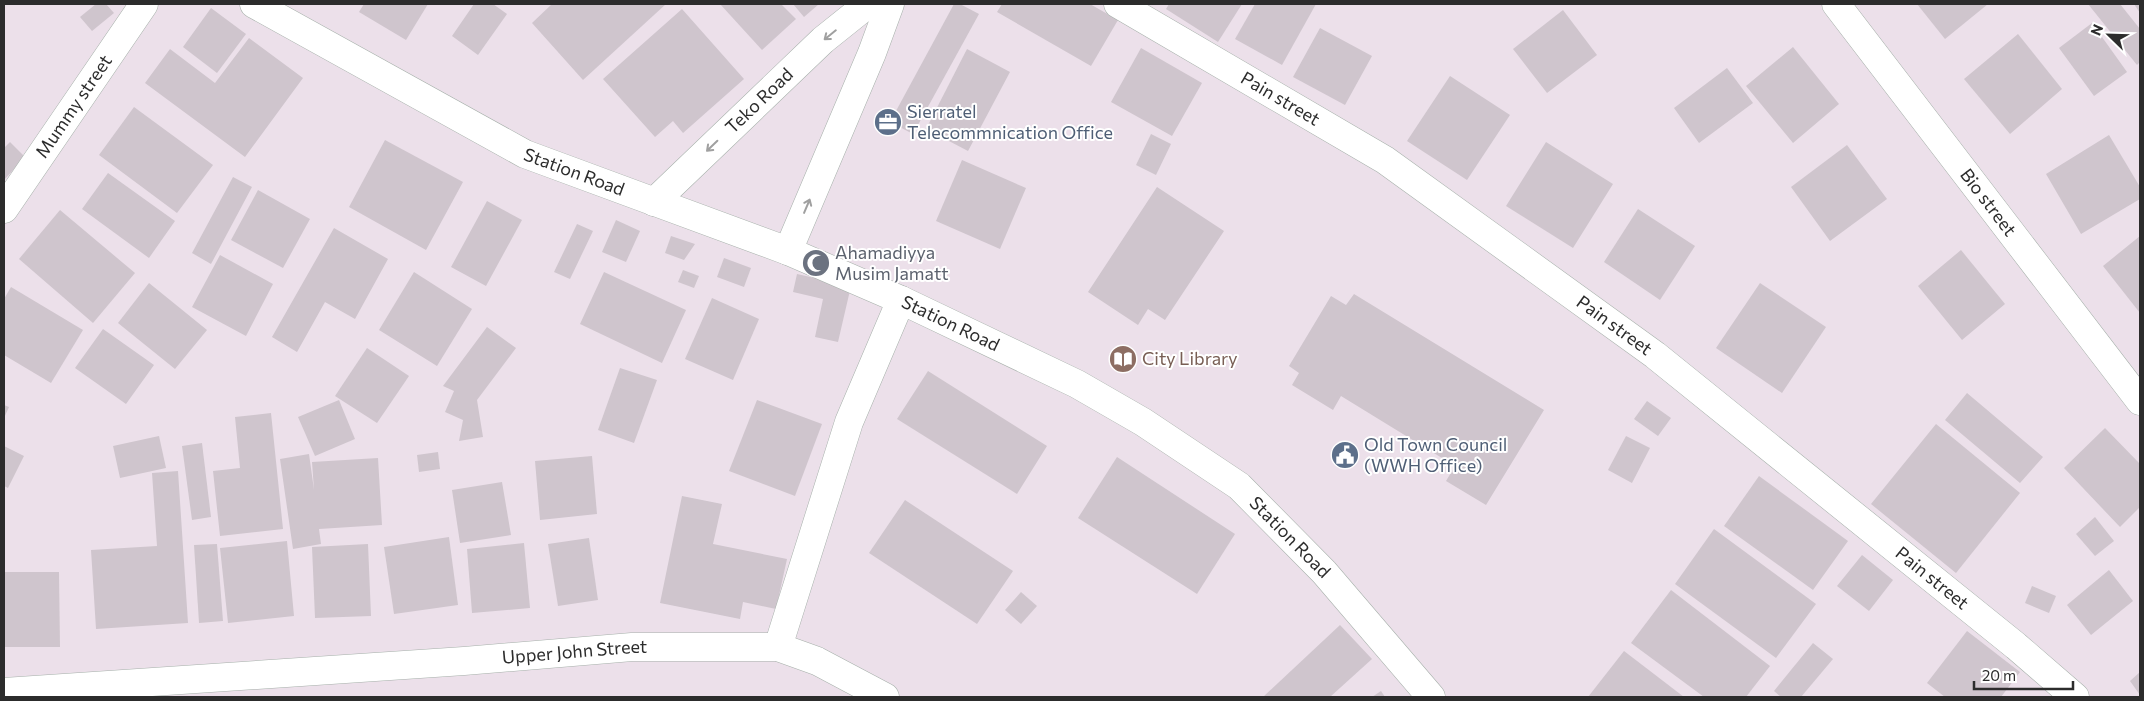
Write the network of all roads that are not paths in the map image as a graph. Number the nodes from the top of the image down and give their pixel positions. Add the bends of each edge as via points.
1 (144, 4) edge
2 (254, 4) edge
3 (868, 4) edge
4 (890, 4) edge
5 (1118, 4) edge
6 (1836, 4) edge
7 (654, 202) junction
8 (4, 209) edge
9 (788, 250) junction
10 (901, 300) junction
11 (2140, 401) edge
12 (778, 647) junction
13 (4, 692) edge
14 (885, 697) edge
15 (1431, 697) edge
16 (2076, 697) edge

1 - 8 street, Mummy street
2 - 7 street, Station Road via 525,154
3 -> 7 street, Teko Road via 823,40
9 -> 4 street
5 - 16 street, Pain street via 1385,160 1647,350
6 - 11 street, Bio street
7 - 9 street, Station Road
9 - 10 street, Station Road
10 - 12 street via 849,422
10 - 15 street, Station Road via 1077,384 1143,422 1239,486 1324,572
12 - 13 street, Upper John Street via 632,648
12 - 14 street via 817,661

